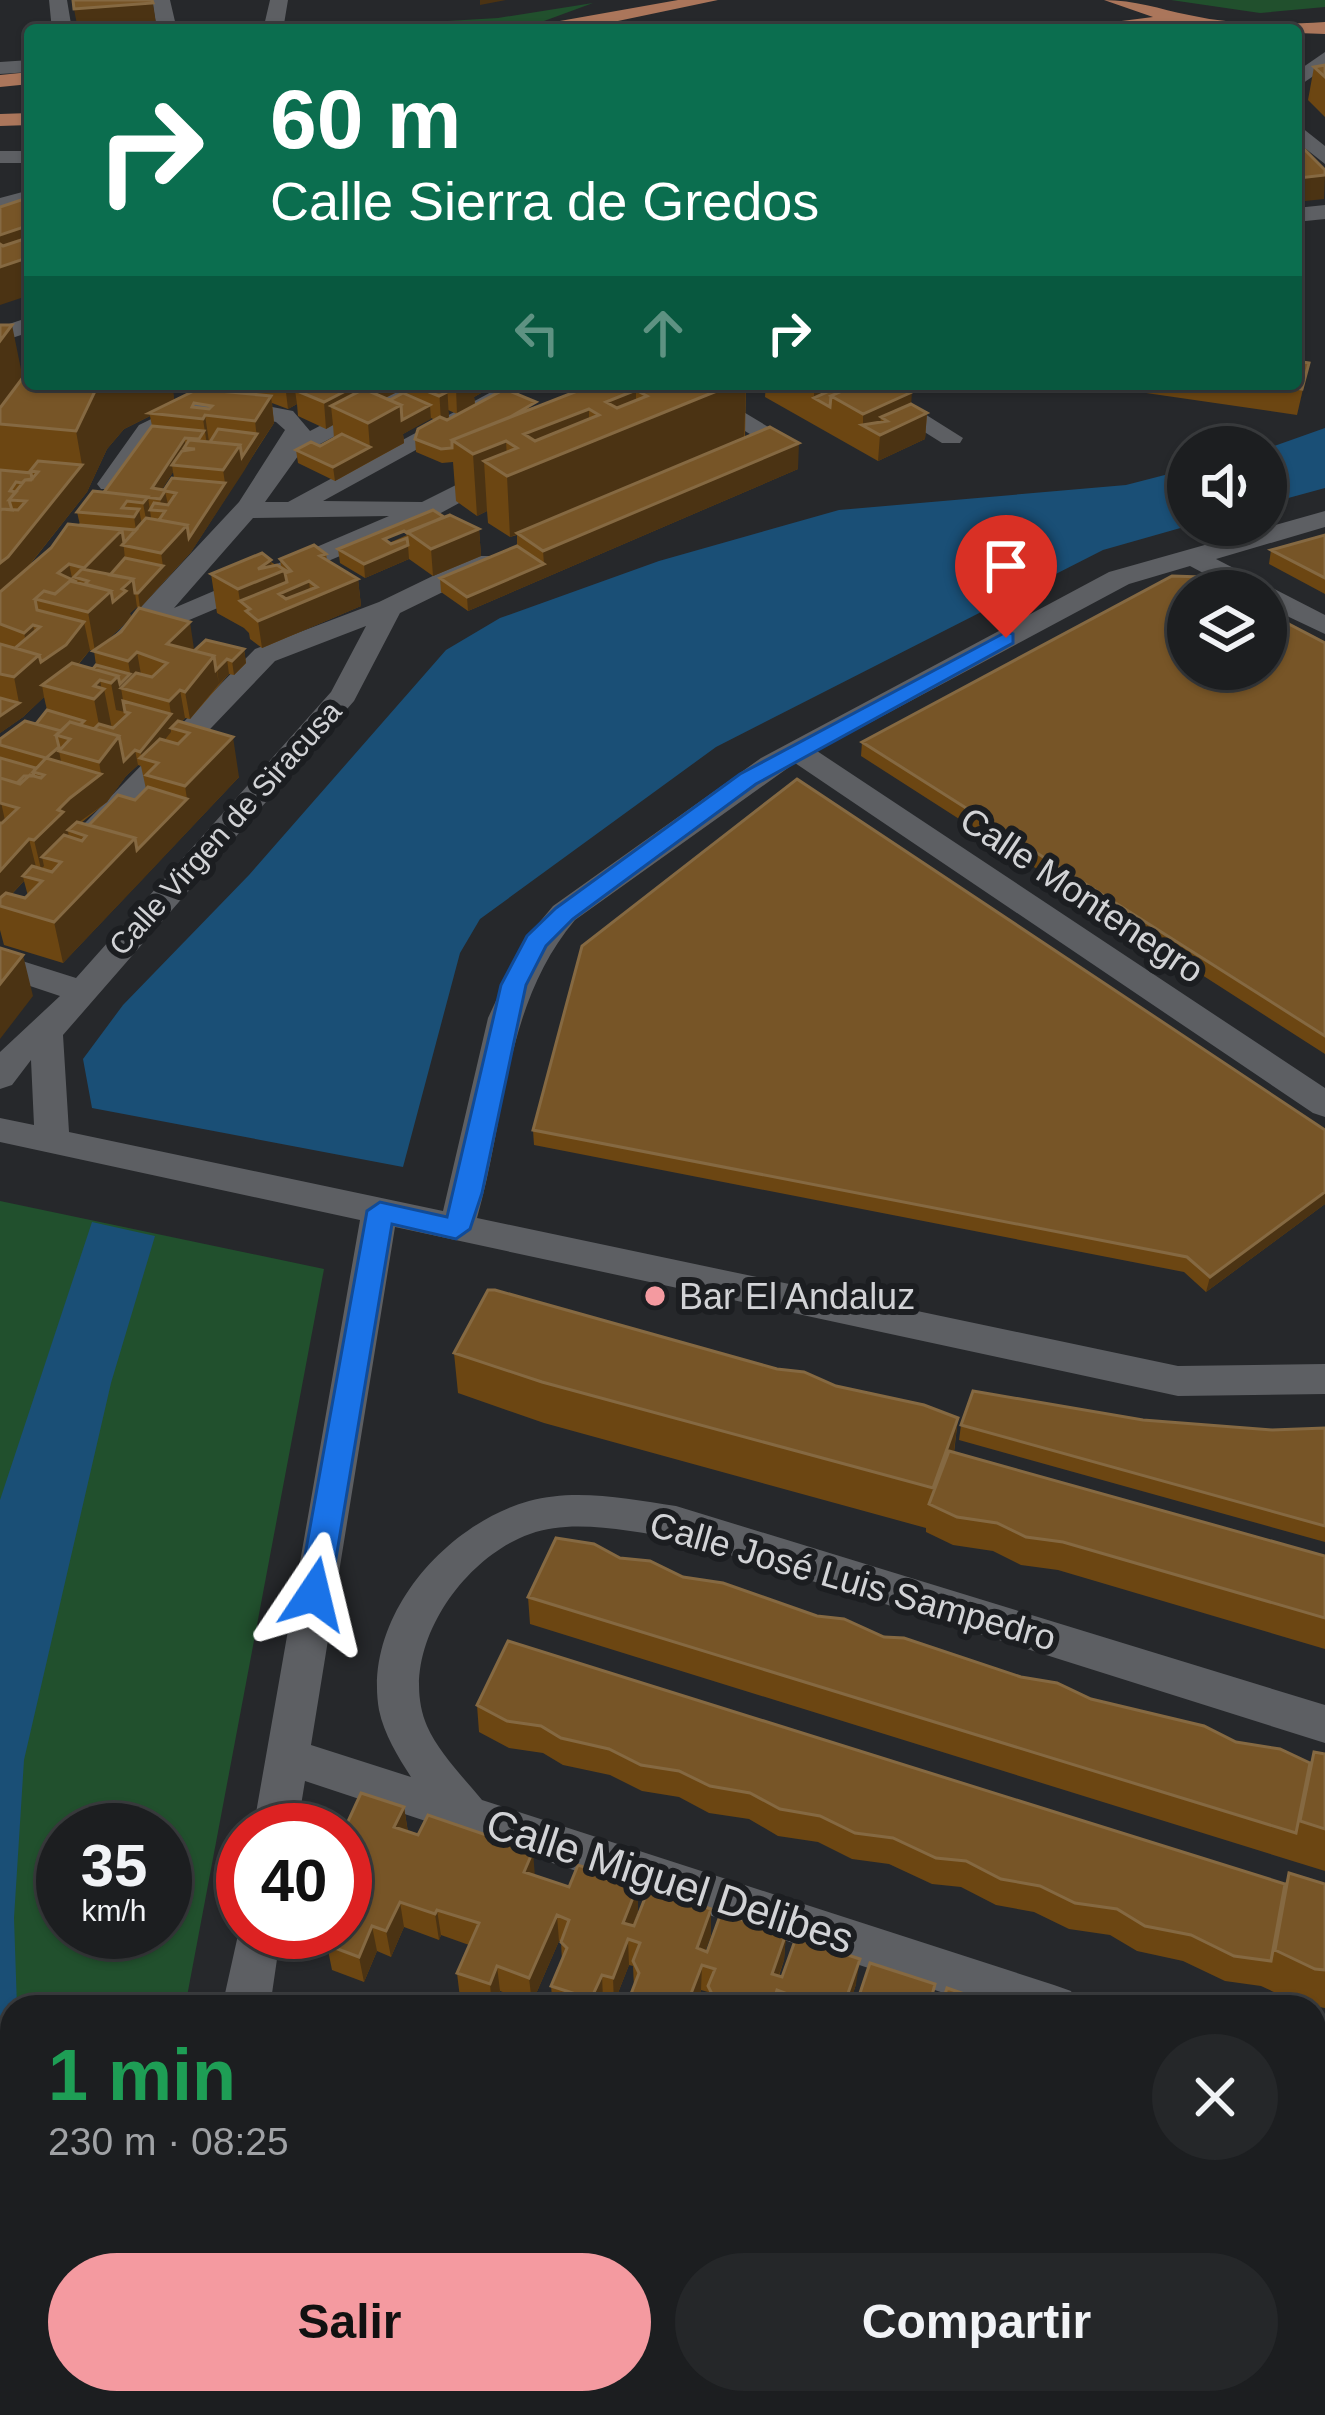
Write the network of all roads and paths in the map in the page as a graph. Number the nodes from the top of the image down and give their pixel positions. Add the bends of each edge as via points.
1 (709, 0) edge
2 (1113, 0) edge
3 (1178, 20) junction
4 (576, 24) edge
5 (1146, 24) edge
6 (1199, 24) edge
7 (1302, 135) edge
8 (1325, 158) edge
9 (230, 390) edge
10 (407, 390) edge
11 (513, 390) edge
12 (689, 390) edge
13 (870, 390) edge
14 (205, 402) junction
15 (951, 438) dead end
16 (294, 449) junction
17 (530, 455) edge
18 (738, 460) edge
19 (99, 500) edge
20 (296, 506) junction
21 (246, 510) junction
22 (1325, 519) edge
23 (447, 520) junction
24 (1192, 556) junction
25 (1218, 570) edge
26 (330, 572) junction
27 (1287, 606) edge
28 (388, 608) junction
29 (1325, 626) edge
30 (140, 633) junction
31 (196, 639) dead end
32 (97, 667) edge
33 (795, 750) junction
34 (66, 861) edge
35 (0, 965) edge
36 (81, 991) junction
37 (46, 1033) junction
38 (0, 1078) edge
39 (1325, 1105) edge
40 (0, 1130) edge
41 (52, 1141) junction
42 (380, 1211) junction
43 (456, 1229) junction
44 (1325, 1379) edge
45 (1325, 1724) edge
46 (287, 1756) junction
47 (279, 1803) edge
48 (467, 1815) junction
49 (253, 1959) edge
50 (247, 1995) edge
51 (1017, 1995) edge

1 - 4 main road
2 - 3 main road
3 - 5 main road
3 - 6 main road
7 - 8 street
9 - 14 street
10 - 16 street
11 - 20 street
12 - 18 street via 782,443
13 - 15 street
14 - 16 street via 284,416 298,429
14 - 19 street via 148,430
16 - 21 street
17 - 23 street
20 - 21 street
20 - 23 street
21 - 30 street
22 - 24 street
23 - 26 street
23 - 28 street via 509,552
24 - 25 street
24 - 33 street via 1119,578
26 - 28 street
26 - 30 street
27 - 29 street
28 - 34 street via 253,652
28 - 36 street, Calle Virgen de Siracusa via 344,695
30 - 31 street
30 - 32 street
33 - 39 street, Calle Montenegro
33 - 43 street via 564,913 536,942 513,985
35 - 36 street
36 - 37 street, Calle Virgen de Siracusa
37 - 38 street, Calle Virgen de Siracusa
37 - 41 street
40 - 41 street
41 - 42 street
42 - 43 street
42 - 46 street
43 - 44 street via 1178,1382
45 - 48 street, Calle José Luis Sampedro via 676,1522 586,1511 515,1522 426,1596 410,1626 400,1709 427,1763
46 - 47 street
46 - 48 street, Calle Miguel Delibes
48 - 51 street, Calle Miguel Delibes
49 - 50 street

